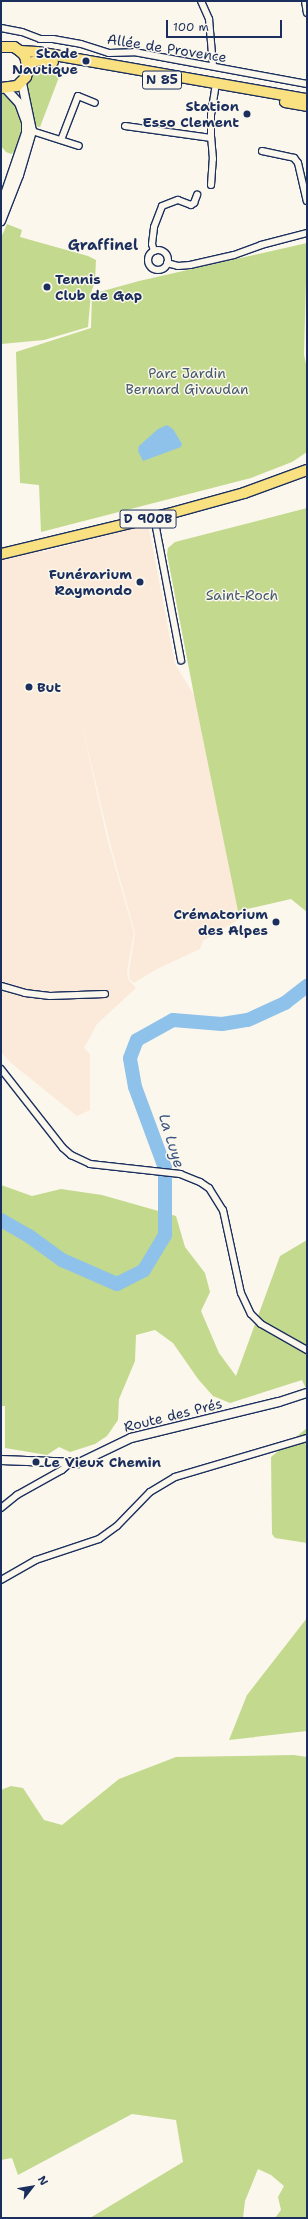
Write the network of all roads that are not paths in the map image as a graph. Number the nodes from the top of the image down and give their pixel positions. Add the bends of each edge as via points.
1 (201, 1) edge
2 (305, 1) edge
3 (307, 13) edge
4 (1, 28) edge
5 (1, 47) edge
6 (20, 51) junction
7 (28, 63) junction
8 (213, 66) junction
9 (22, 82) junction
10 (307, 84) edge
11 (216, 87) junction
12 (4, 88) edge
13 (303, 99) edge
14 (95, 103) dead end
15 (307, 106) edge
16 (125, 126) dead end
17 (32, 131) junction
18 (210, 138) junction
19 (61, 140) junction
20 (79, 146) dead end
21 (262, 151) dead end
22 (211, 185) dead end
23 (197, 195) dead end
24 (307, 201) edge
25 (1, 206) edge
26 (1, 221) edge
27 (307, 233) edge
28 (154, 251) junction
29 (167, 263) junction
30 (307, 465) edge
31 (307, 470) edge
32 (292, 476) junction
33 (154, 517) junction
34 (1, 554) edge
35 (181, 660) dead end
36 (1, 986) edge
37 (106, 994) dead end
38 (1, 1069) edge
39 (307, 1350) edge
40 (307, 1393) edge
41 (307, 1438) edge
42 (1, 1460) edge
43 (69, 1464) junction
44 (1, 1508) edge
45 (1, 1580) edge

1 - 8 street via 209,19
2 - 3 street
4 - 8 street, Allée de Provence via 40,39 81,44 109,53 134,52
5 - 6 main road, N 85 via 8,46
6 - 7 main road
6 - 11 main road, N 85 via 53,55
7 - 9 main road via 28,70
7 - 11 main road, N 85 via 41,60
8 - 10 street, Allée de Provence
9 - 12 main road
9 - 17 street
11 - 13 main road, N 85
11 - 18 street
12 - 25 street via 19,103 26,122 26,133
13 - 15 main road, N 85
14 - 19 street via 78,96
16 - 18 street
17 - 19 street
17 - 26 street
18 - 22 street via 214,159
19 - 20 street
21 - 24 street via 294,158 298,163
23 - 28 street via 194,204 191,205 178,200 162,206 153,233
27 - 29 street via 190,265 178,266
28 - 29 street via 164,253
28 - 29 street via 148,260 152,267 162,269
30 - 32 main road, D 900B
31 - 32 main road, D 900B
32 - 33 main road, D 900B via 244,493
33 - 34 main road, D 900B
33 - 35 street via 161,536
36 - 37 street via 25,993 50,996
38 - 39 street via 71,1155 90,1164 180,1174 209,1188 223,1210 241,1293 251,1314 261,1324
40 - 43 street, Route des Prés via 131,1438 87,1461
41 - 45 street via 175,1477 150,1492 117,1526 99,1539 36,1560
42 - 43 street, Route des Prés
43 - 44 street via 17,1495

